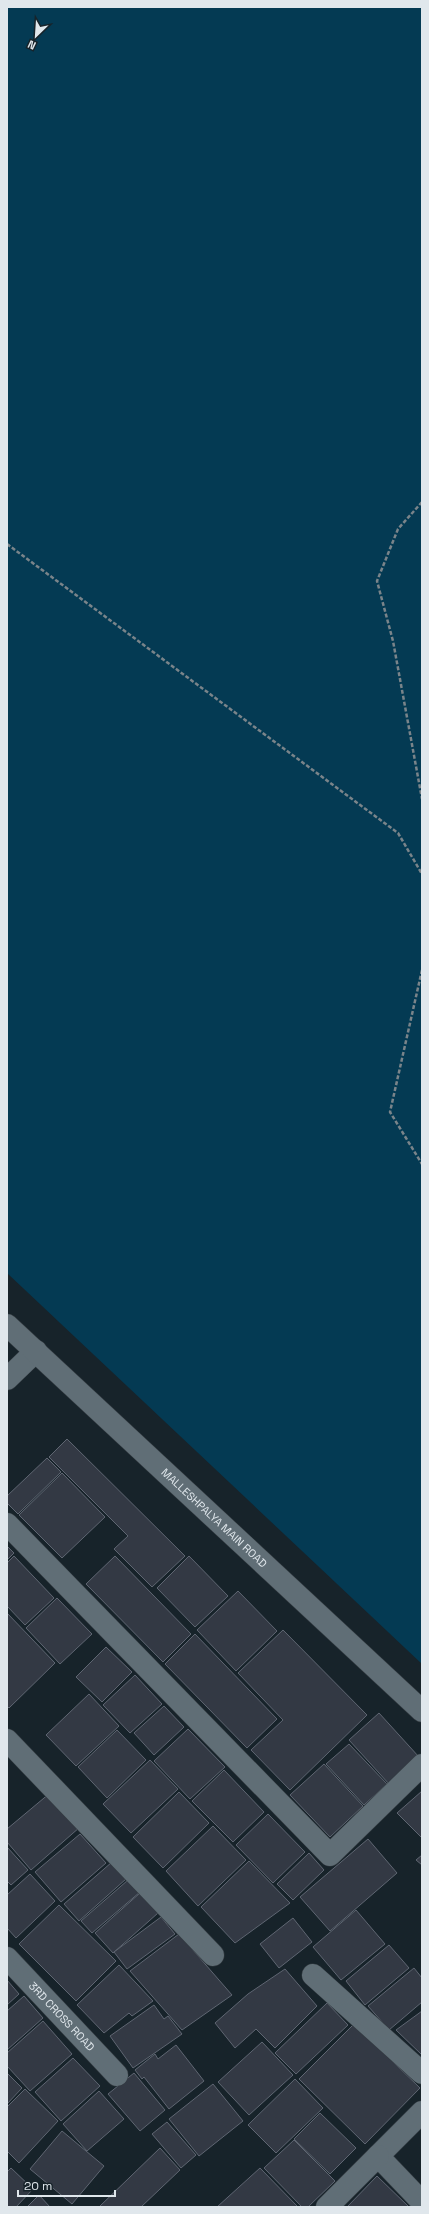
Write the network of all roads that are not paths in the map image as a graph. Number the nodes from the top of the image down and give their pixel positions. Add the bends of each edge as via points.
1 (7, 1325) edge
2 (36, 1351) junction
3 (7, 1379) edge
4 (7, 1524) edge
5 (422, 1711) edge
6 (7, 1740) edge
7 (422, 1765) edge
8 (213, 1955) dead end
9 (7, 1958) edge
10 (313, 1976) dead end
11 (422, 2073) edge
12 (117, 2075) dead end
13 (422, 2112) edge
14 (378, 2156) junction
15 (422, 2202) edge
16 (327, 2207) edge

1 - 2 street, MALLESHPALYA MAIN ROAD
2 - 3 street
2 - 5 street, MALLESHPALYA MAIN ROAD
4 - 7 street via 330,1855
6 - 8 street
9 - 12 street, 3RD CROSS ROAD
10 - 11 street
13 - 14 street
14 - 15 street
14 - 16 street

